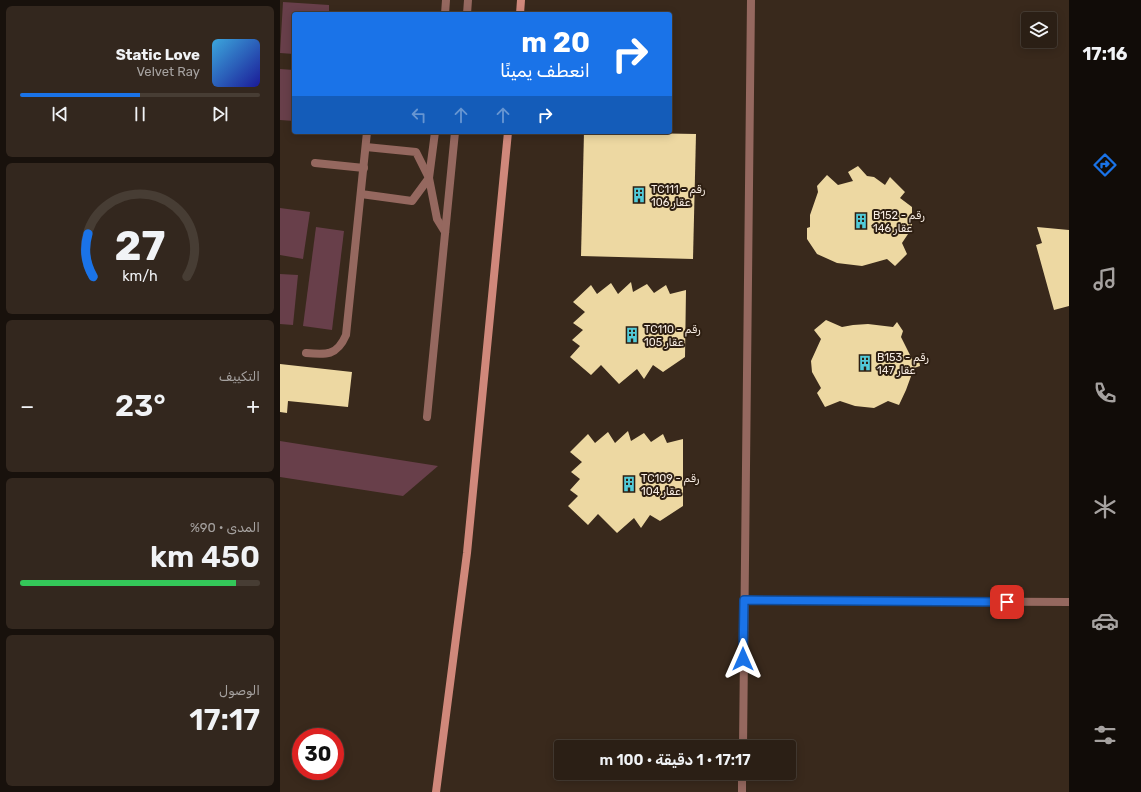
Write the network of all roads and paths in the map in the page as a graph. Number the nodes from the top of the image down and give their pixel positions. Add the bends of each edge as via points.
1 (446, 0) edge
2 (468, 0) edge
3 (521, 0) edge
4 (751, 0) edge
5 (445, 12) edge
6 (466, 12) edge
7 (520, 12) edge
8 (367, 134) edge
9 (435, 134) edge
10 (455, 134) edge
11 (508, 134) edge
12 (366, 147) junction
13 (315, 163) dead end
14 (364, 168) junction
15 (429, 178) junction
16 (361, 194) junction
17 (445, 232) junction
18 (306, 353) dead end
19 (427, 418) dead end
20 (744, 600) junction
21 (1069, 602) edge
22 (743, 740) edge
23 (742, 780) edge
24 (438, 782) junction
25 (436, 792) edge
26 (444, 792) edge
27 (742, 792) edge

1 - 5 street
2 - 6 street
3 - 7 street
4 - 20 street
8 - 12 street
9 - 15 street
10 - 17 street
11 - 24 street via 467,553
12 - 14 street
12 - 15 street via 416,152
13 - 14 street
14 - 16 street
15 - 16 street via 412,201
15 - 17 street via 437,219
16 - 18 street via 346,335 341,346 332,352
17 - 19 street
20 - 21 street
20 - 22 street
23 - 27 street
24 - 25 street
24 - 26 street

